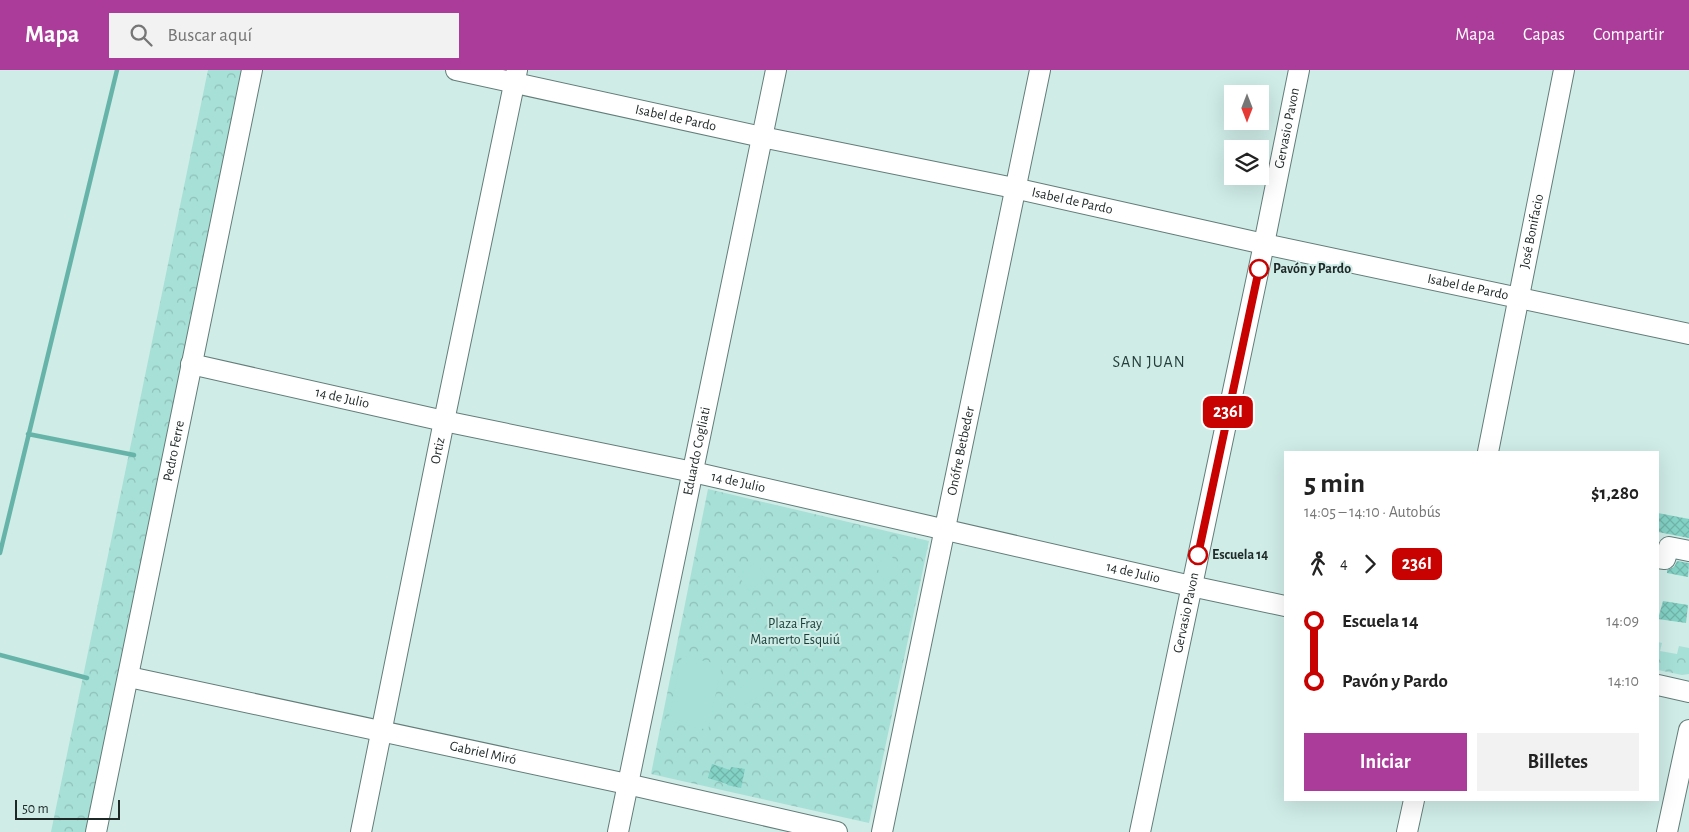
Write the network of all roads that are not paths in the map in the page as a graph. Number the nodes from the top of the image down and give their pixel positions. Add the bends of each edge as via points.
1 (252, 70) edge
2 (456, 70) edge
3 (776, 70) edge
4 (1040, 70) edge
5 (1299, 70) edge
6 (1564, 70) edge
7 (516, 77) edge
8 (762, 137) junction
9 (1014, 188) junction
10 (1264, 244) junction
11 (1519, 299) junction
12 (1689, 334) edge
13 (191, 364) junction
14 (444, 421) junction
15 (1488, 451) edge
16 (693, 472) junction
17 (944, 529) junction
18 (1689, 551) edge
19 (1659, 558) edge
20 (1191, 586) junction
21 (1284, 606) edge
22 (129, 677) junction
23 (1659, 685) edge
24 (1689, 692) edge
25 (1689, 730) edge
26 (381, 731) junction
27 (627, 784) junction
28 (1414, 801) edge
29 (96, 832) edge
30 (361, 832) edge
31 (618, 832) edge
32 (837, 832) edge
33 (882, 832) edge
34 (1140, 832) edge
35 (1407, 832) edge
36 (1667, 832) edge

1 - 13 street, Pedro Ferre
2 - 7 street, Isabel de Pardo
3 - 8 street, Eduardo Cogliati
4 - 9 street, Onófre Betbeder
5 - 10 street, Gervasio Pavon
6 - 11 street, José Bonifacio
7 - 8 street, Isabel de Pardo
7 - 14 street, Ortiz
8 - 9 street, Isabel de Pardo
8 - 16 street, Eduardo Cogliati
9 - 10 street, Isabel de Pardo
9 - 17 street, Onófre Betbeder
10 - 11 street, Isabel de Pardo
10 - 20 street, Gervasio Pavon
11 - 12 street, Isabel de Pardo
11 - 15 street, José Bonifacio
13 - 14 street, 14 de Julio
13 - 22 street, Pedro Ferre
14 - 16 street, 14 de Julio
14 - 26 street, Ortiz
16 - 17 street, 14 de Julio
16 - 27 street, Eduardo Cogliati
17 - 20 street, 14 de Julio
17 - 33 street, Onófre Betbeder
18 - 19 street via 1669,546 1665,559
20 - 21 street, 14 de Julio
20 - 34 street, Gervasio Pavon
22 - 26 street, Gabriel Miró
22 - 29 street, Pedro Ferre
23 - 24 street
25 - 36 street
26 - 27 street, Gabriel Miró
26 - 30 street, Ortiz
27 - 31 street, Eduardo Cogliati
27 - 32 street, Gabriel Miró
28 - 35 street

